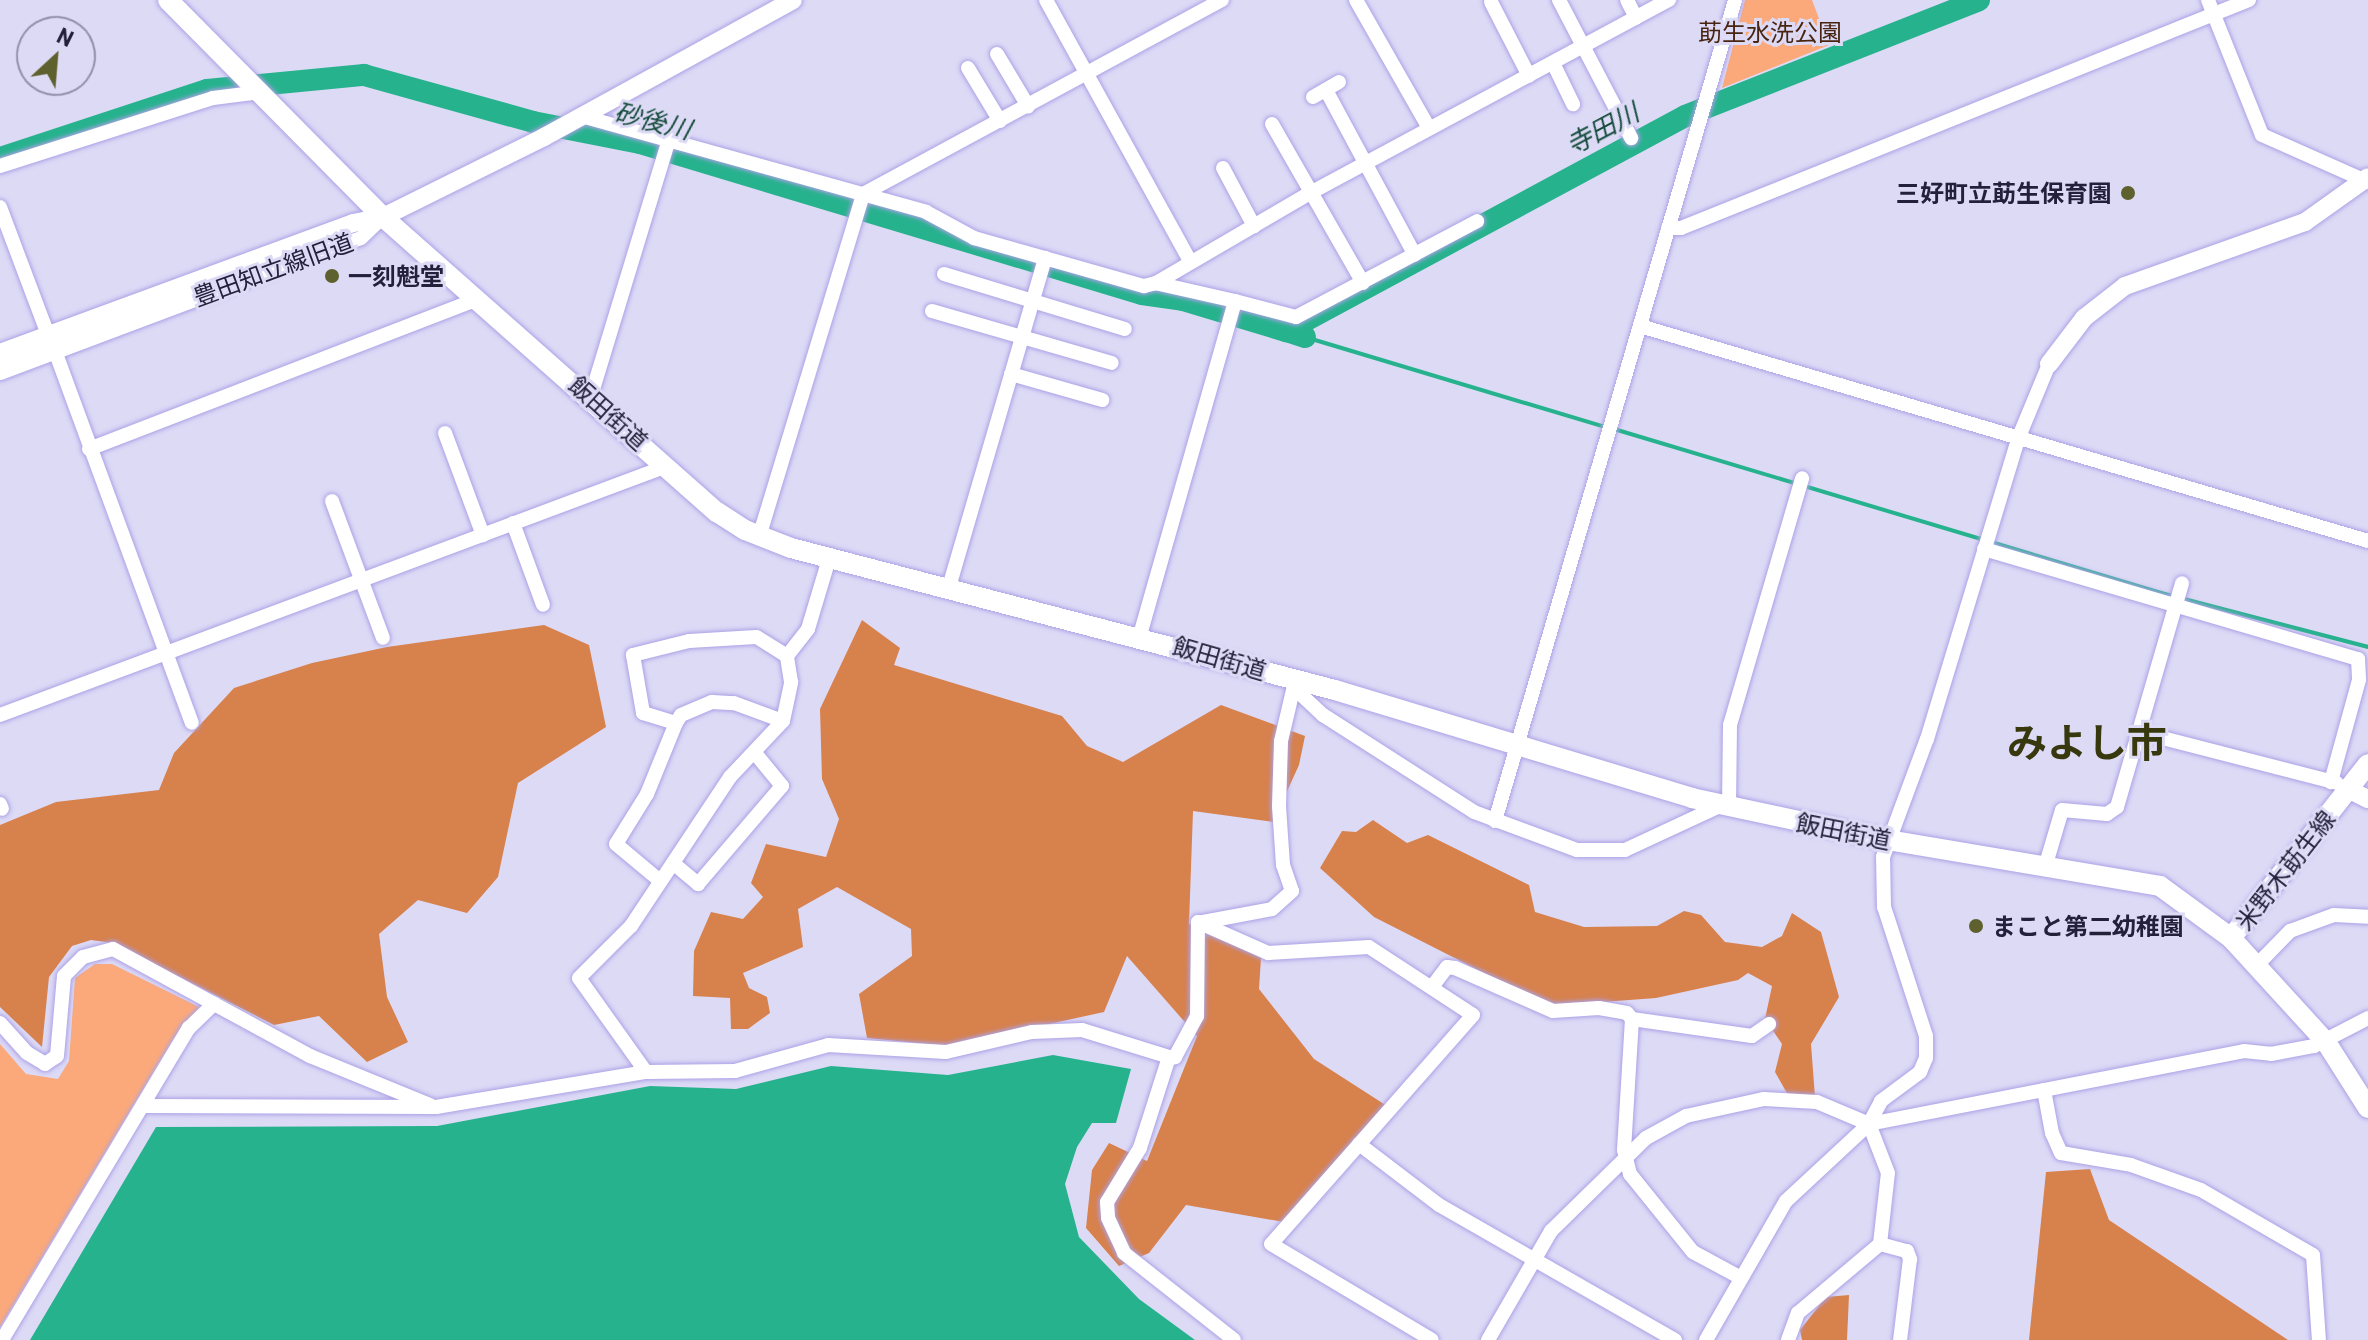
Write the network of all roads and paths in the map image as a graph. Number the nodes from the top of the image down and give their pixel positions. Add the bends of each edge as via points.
1 (168, 0) edge
2 (793, 0) edge
3 (1046, 0) edge
4 (1222, 0) edge
5 (1356, 0) edge
6 (1559, 0) edge
7 (1627, 0) edge
8 (1669, 0) edge
9 (1735, 0) edge
10 (2249, 0) edge
11 (1488, 4) edge
12 (2211, 7) edge
13 (1636, 18) junction
14 (1585, 46) junction
15 (997, 54) dead end
16 (1553, 63) junction
17 (968, 68) dead end
18 (1085, 74) junction
19 (1529, 76) junction
20 (256, 87) junction
21 (1326, 90) dead end
22 (1573, 104) dead end
23 (1028, 106) junction
24 (576, 119) junction
25 (1000, 121) junction
26 (1272, 124) dead end
27 (1429, 128) junction
28 (1631, 138) dead end
29 (668, 142) junction
30 (1365, 164) junction
31 (0, 166) edge
32 (1223, 168) dead end
33 (2367, 180) edge
34 (1310, 193) junction
35 (862, 196) junction
36 (0, 207) edge
37 (383, 217) junction
38 (1477, 221) dead end
39 (1254, 226) junction
40 (1668, 228) junction
41 (1415, 255) junction
42 (1044, 259) junction
43 (1190, 261) junction
44 (271, 269) joint
45 (944, 274) dead end
46 (1156, 283) junction
47 (1363, 283) junction
48 (478, 299) junction
49 (1031, 303) junction
50 (1235, 305) junction
51 (932, 311) dead end
52 (1640, 326) junction
53 (1125, 329) dead end
54 (1022, 335) junction
55 (51, 343) junction
56 (0, 353) edge
57 (1112, 363) dead end
58 (2049, 364) joint
59 (0, 371) edge
60 (1011, 374) junction
61 (591, 396) junction
62 (1102, 400) dead end
63 (445, 433) dead end
64 (2018, 439) junction
65 (89, 449) junction
66 (667, 466) junction
67 (1802, 478) dead end
68 (332, 501) dead end
69 (513, 523) junction
70 (483, 535) junction
71 (759, 537) junction
72 (2368, 541) edge
73 (1984, 549) junction
74 (829, 559) junction
75 (362, 582) junction
76 (2182, 584) dead end
77 (949, 587) junction
78 (543, 605) dead end
79 (2175, 607) junction
80 (1140, 635) junction
81 (383, 638) dead end
82 (164, 654) junction
83 (787, 656) junction
84 (1295, 683) junction
85 (0, 715) edge
86 (783, 721) junction
87 (192, 723) dead end
88 (676, 723) junction
89 (2139, 732) junction
90 (1517, 744) junction
91 (755, 753) junction
92 (2368, 764) edge
93 (2339, 785) junction
94 (2368, 799) edge
95 (1725, 806) junction
96 (1495, 821) junction
97 (1888, 840) junction
98 (673, 863) junction
99 (2046, 864) junction
100 (659, 880) junction
101 (2368, 917) edge
102 (1198, 922) junction
103 (2231, 938) junction
104 (2256, 966) junction
105 (1432, 987) junction
106 (214, 1004) junction
107 (2368, 1018) edge
108 (1632, 1019) junction
109 (0, 1023) edge
110 (1769, 1024) dead end
111 (2326, 1042) junction
112 (1169, 1057) junction
113 (646, 1072) junction
114 (2044, 1090) junction
115 (143, 1106) junction
116 (436, 1107) junction
117 (2368, 1108) edge
118 (1869, 1124) junction
119 (1359, 1144) junction
120 (1625, 1161) junction
121 (1880, 1244) junction
122 (1533, 1261) junction
123 (1741, 1278) junction
124 (2, 1340) edge
125 (1234, 1340) edge
126 (1432, 1340) edge
127 (1488, 1340) edge
128 (1675, 1340) edge
129 (1706, 1340) edge
130 (1788, 1340) edge
131 (1900, 1340) edge
132 (2319, 1340) edge

1 - 20 main road, 飯田街道
2 - 24 street
3 - 18 street
4 - 18 street
5 - 27 street
6 - 14 street
7 - 13 street
8 - 13 street
9 - 40 street
10 - 12 street
11 - 19 street
12 - 33 street via 2262,135
12 - 40 street via 1695,222
13 - 14 street
14 - 16 street
14 - 28 street
15 - 23 street
16 - 19 street
16 - 22 street
17 - 25 street
18 - 23 street
18 - 43 street
19 - 27 street
20 - 31 street
20 - 37 main road, 飯田街道
21 - 30 street
23 - 25 street
24 - 29 street
24 - 37 street
25 - 35 street
26 - 34 street
27 - 30 street
29 - 35 street
29 - 61 street
30 - 34 street
30 - 41 street
32 - 39 street
33 - 58 street via 2305,222 2125,286 2084,318
34 - 39 street
34 - 47 street
35 - 42 street via 926,212 974,238
35 - 71 street
36 - 55 street
37 - 44 street, 豊田知立線旧道 via 361,238
37 - 48 main road, 飯田街道
37 - 55 street, 豊田知立線旧道
38 - 41 street
39 - 43 street
40 - 52 street
41 - 47 street
42 - 46 street via 1144,286
42 - 49 street
43 - 46 street
44 - 55 street, 豊田知立線旧道
45 - 49 street
46 - 50 street
47 - 50 street via 1296,317
48 - 61 main road, 飯田街道
48 - 65 street
49 - 53 street
49 - 54 street
50 - 80 street
51 - 54 street
52 - 64 street
52 - 90 street
54 - 57 street
54 - 60 street
55 - 56 street, 豊田知立線旧道
55 - 59 street, 豊田知立線旧道
55 - 65 street
58 - 64 street
60 - 62 street
60 - 77 street
61 - 66 main road, 飯田街道
63 - 70 street
64 - 72 street
64 - 73 street
65 - 82 street
66 - 69 street
66 - 71 main road, 飯田街道 via 717,512
67 - 95 street via 1730,725
68 - 75 street
69 - 70 street
69 - 78 street
70 - 75 street
71 - 74 main road, 飯田街道
73 - 79 street
73 - 97 street via 1927,739
74 - 77 main road, 飯田街道
74 - 83 street via 808,629
75 - 81 street
75 - 82 street
76 - 79 street
77 - 80 main road, 飯田街道
79 - 89 street
79 - 93 street via 2358,659 2359,680
80 - 84 main road, 飯田街道
82 - 85 street
82 - 87 street
83 - 86 street via 791,682
83 - 88 street via 756,637 734,635 635,652 639,710
84 - 90 main road, 飯田街道
84 - 96 street via 1323,715 1422,781
84 - 102 street via 1281,741 1279,806 1283,865 1292,891 1272,909
86 - 88 street via 755,708 712,702 681,715
86 - 91 street
88 - 100 street via 647,794 616,844
89 - 93 street
89 - 99 street via 2115,810 2062,810
90 - 95 main road, 飯田街道
90 - 96 street
91 - 98 street via 730,777
91 - 98 street via 782,786 698,884
92 - 93 main road, 米野木莇生線
93 - 94 street
93 - 103 main road, 米野木莇生線
95 - 96 street via 1625,850 1577,850
95 - 97 main road, 飯田街道
97 - 99 main road, 飯田街道
97 - 118 street via 1882,893 1928,1052 1920,1072 1881,1101
98 - 100 street
99 - 103 main road, 飯田街道 via 2160,886
100 - 113 street via 631,926 579,978
101 - 104 street via 2334,915 2290,931
102 - 105 street via 1268,953 1362,944
102 - 112 street via 1197,1016 1175,1057
103 - 104 main road, 飯田街道
104 - 111 main road, 飯田街道
105 - 108 street via 1447,967 1455,968 1553,1011 1599,1008
105 - 119 street via 1473,1015
106 - 109 street via 113,949 83,957 64,976 57,1056 45,1064
106 - 115 street via 189,1028
106 - 116 street via 310,1056
107 - 111 street
108 - 110 street via 1752,1036
108 - 120 street
111 - 114 street via 2271,1054 2244,1051
111 - 117 main road, 飯田街道
112 - 113 street via 1082,1030 1032,1032 946,1052 828,1045 735,1071
112 - 125 street via 1140,1148 1107,1202 1108,1218 1124,1253
113 - 116 street
114 - 118 street
114 - 132 street via 2061,1153 2131,1165 2201,1190 2313,1255
115 - 116 street
115 - 124 street
118 - 120 street via 1817,1102 1764,1099 1686,1116 1646,1138
118 - 121 street via 1888,1173
118 - 123 street via 1786,1201
119 - 122 street via 1439,1205
119 - 126 street via 1271,1244
120 - 122 street via 1551,1231
120 - 123 street via 1693,1252
121 - 130 street via 1798,1313
121 - 131 street via 1907,1251 1910,1259
122 - 127 street
122 - 128 street
123 - 129 street

